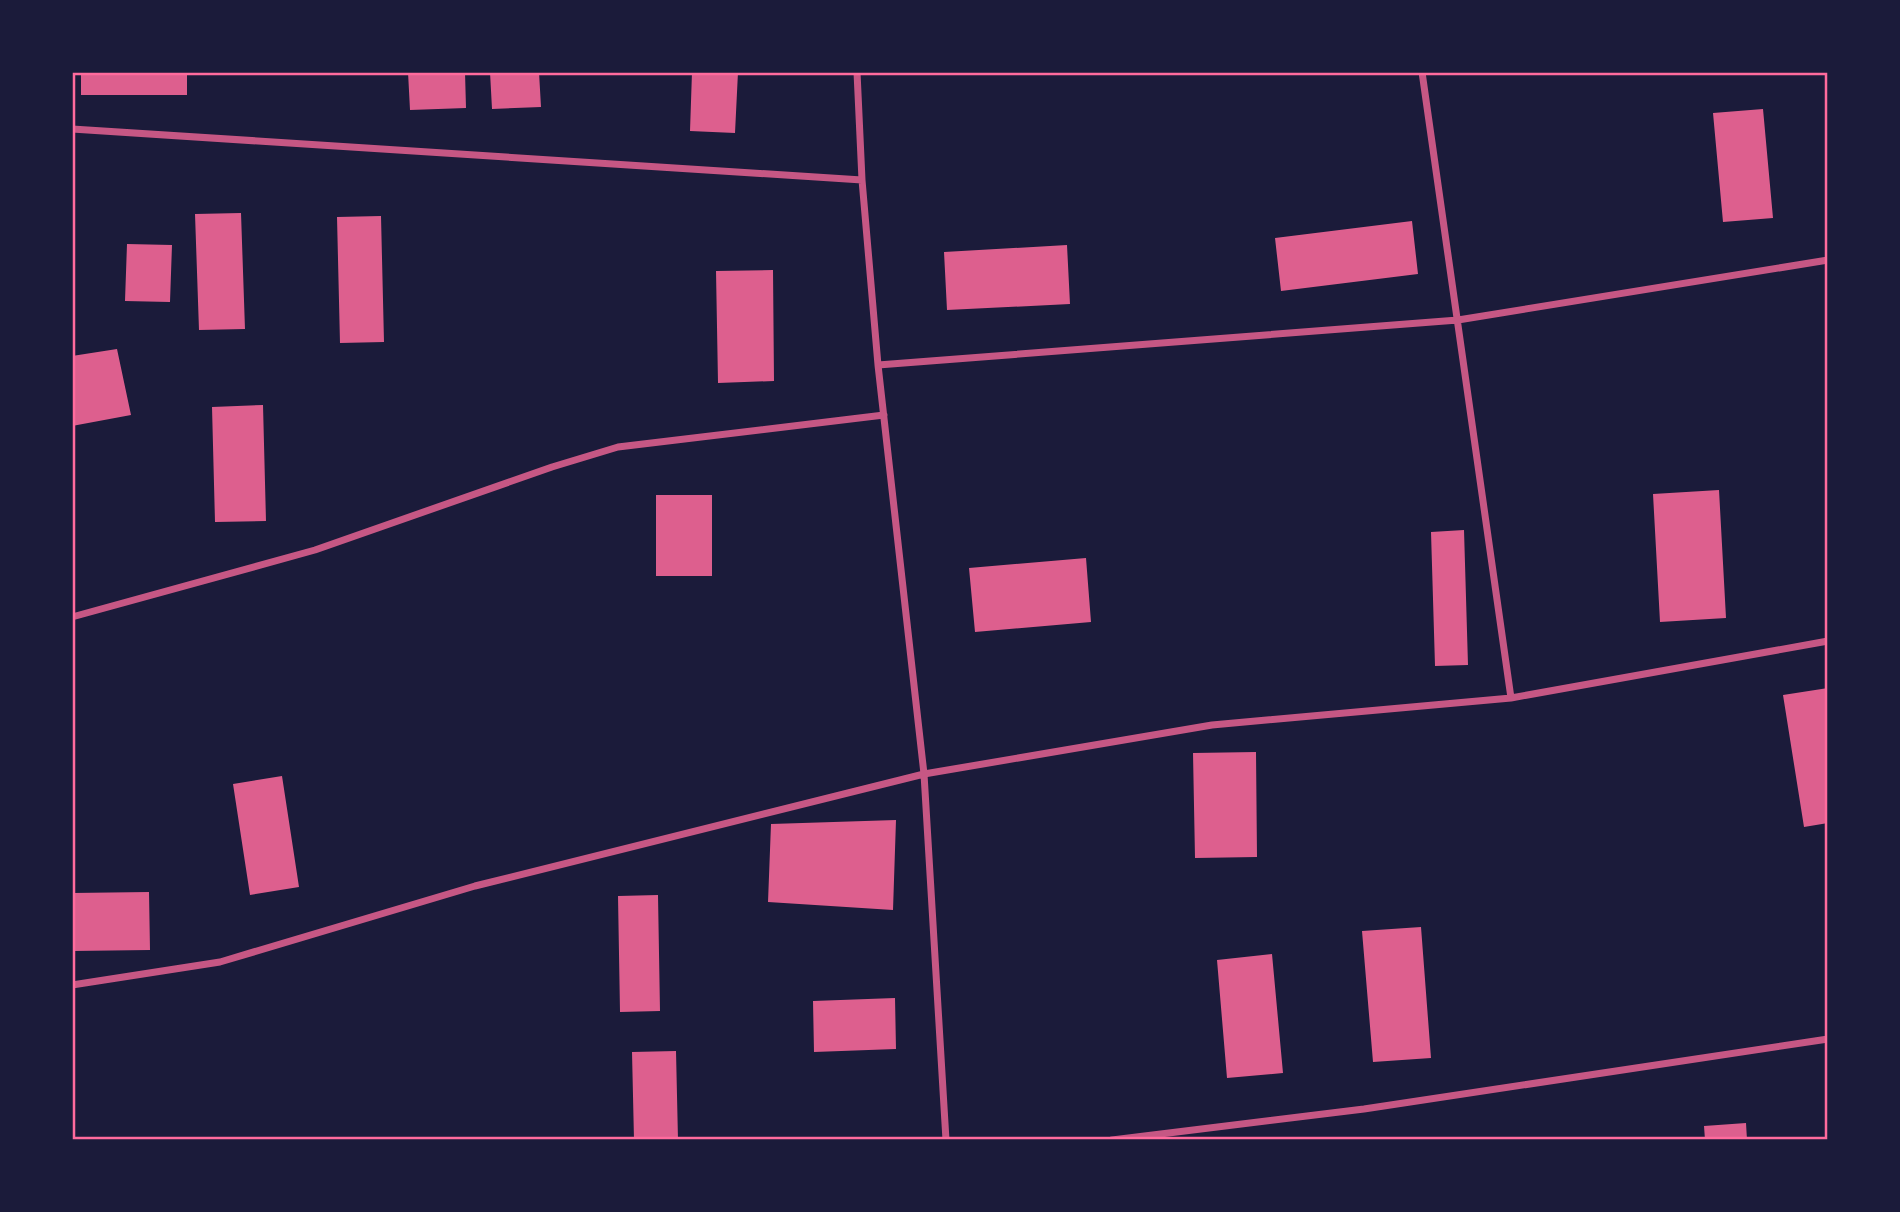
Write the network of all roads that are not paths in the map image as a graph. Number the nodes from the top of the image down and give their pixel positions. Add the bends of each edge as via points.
1 (858, 72) edge
2 (1422, 72) edge
3 (72, 129) edge
4 (862, 180) junction
5 (1828, 260) edge
6 (1458, 320) junction
7 (877, 365) junction
8 (884, 415) junction
9 (72, 617) edge
10 (1828, 640) edge
11 (1511, 698) junction
12 (924, 774) junction
13 (72, 985) edge
14 (1828, 1039) edge
15 (946, 1140) edge
16 (1112, 1140) edge

1 - 4 street
2 - 6 street
3 - 4 street
4 - 7 street
5 - 6 street
6 - 7 street
6 - 11 street
7 - 8 street
8 - 9 street via 618,447 316,550
8 - 12 street
10 - 11 street
11 - 12 street via 1212,725
12 - 13 street via 475,886 220,962
12 - 15 street
14 - 16 street via 1364,1109

